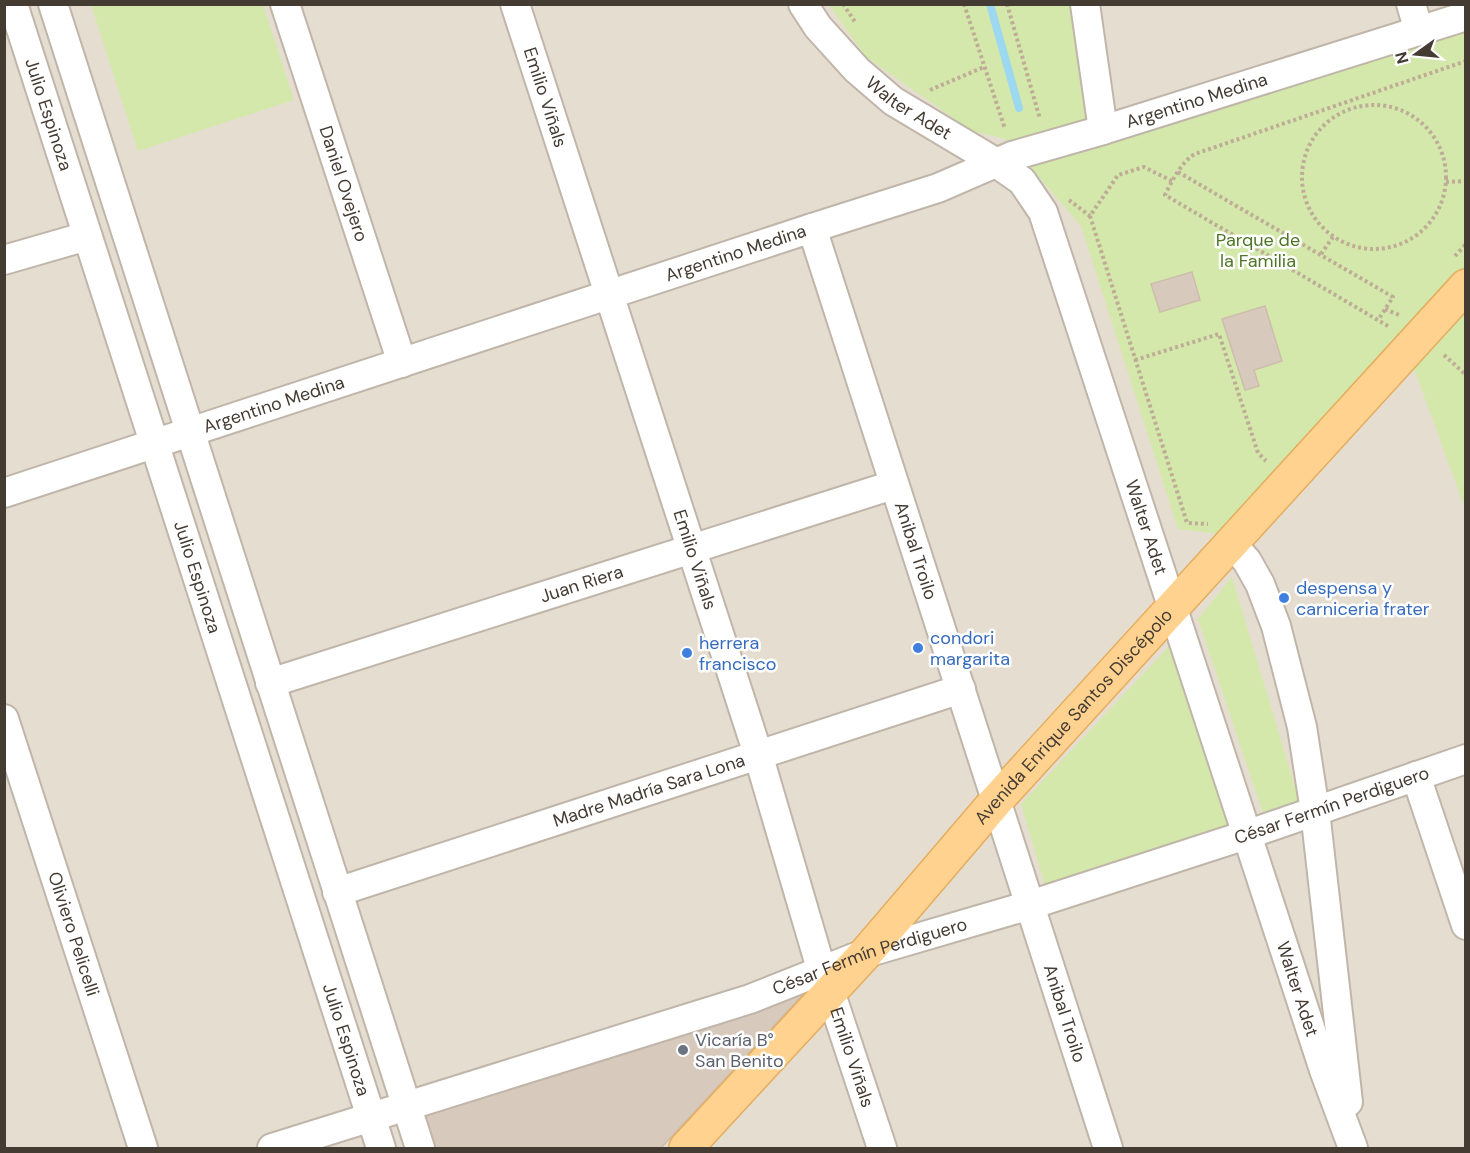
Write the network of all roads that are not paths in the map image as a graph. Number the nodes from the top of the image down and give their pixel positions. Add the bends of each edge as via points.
1 (13, 4) edge
2 (53, 4) edge
3 (285, 4) edge
4 (515, 4) edge
5 (802, 4) edge
6 (1085, 4) edge
7 (1411, 4) edge
8 (1466, 16) edge
9 (1419, 31) junction
10 (1103, 130) junction
11 (1006, 145) junction
12 (812, 228) junction
13 (87, 236) junction
14 (4, 260) edge
15 (1466, 286) edge
16 (609, 295) junction
17 (402, 363) junction
18 (190, 431) junction
19 (154, 444) junction
20 (893, 485) junction
21 (4, 493) edge
22 (1223, 534) junction
23 (690, 548) junction
24 (1173, 607) junction
25 (270, 683) junction
26 (961, 689) junction
27 (4, 720) edge
28 (758, 754) junction
29 (1466, 759) edge
30 (1416, 776) junction
31 (996, 801) junction
32 (1315, 811) junction
33 (1249, 834) junction
34 (337, 892) junction
35 (1030, 905) junction
36 (1466, 925) edge
37 (866, 953) junction
38 (826, 981) junction
39 (406, 1106) junction
40 (371, 1117) junction
41 (1353, 1146) edge
42 (143, 1149) edge
43 (272, 1149) edge
44 (381, 1149) edge
45 (420, 1149) edge
46 (686, 1149) edge
47 (882, 1149) edge
48 (1108, 1149) edge

1 - 13 street, Julio Espinoza
2 - 18 street, Julio Espinoza
3 - 17 street, Daniel Ovejero
4 - 16 street, Emilio Viñals
5 - 11 street, Walter Adet via 857,70 892,101
6 - 10 street
7 - 9 street
8 - 9 street, Argentino Medina
9 - 10 street, Argentino Medina
10 - 11 street, Argentino Medina
11 - 12 street, Argentino Medina via 938,188
11 - 24 street, Walter Adet via 1022,181 1043,212
12 - 16 street, Argentino Medina
12 - 20 street, Anibal Troilo
13 - 14 street
13 - 19 street, Julio Espinoza
15 - 22 main road, Avenida Enrique Santos Discépolo
16 - 17 street, Argentino Medina
16 - 23 street, Emilio Viñals
17 - 18 street, Argentino Medina
18 - 19 street, Argentino Medina
18 - 25 street, Julio Espinoza
19 - 21 street, Argentino Medina
19 - 40 street, Julio Espinoza
20 - 23 street, Juan Riera
20 - 26 street, Anibal Troilo
22 - 24 main road, Avenida Enrique Santos Discépolo
22 - 32 street via 1247,561 1276,626 1302,727
23 - 25 street, Juan Riera
23 - 28 street, Emilio Viñals
24 - 31 main road, Avenida Enrique Santos Discépolo
24 - 33 street, Walter Adet
25 - 34 street, Julio Espinoza
26 - 28 street, Madre Madría Sara Lona
26 - 31 street, Anibal Troilo
27 - 42 street, Oliviero Pelicelli
28 - 34 street, Madre Madría Sara Lona
28 - 38 street, Emilio Viñals
29 - 30 street, César Fermín Perdiguero
30 - 32 street, César Fermín Perdiguero
30 - 36 street
31 - 35 street, Anibal Troilo
31 - 37 main road, Avenida Enrique Santos Discépolo
32 - 33 street, César Fermín Perdiguero
32 - 41 street
33 - 35 street, César Fermín Perdiguero
33 - 41 street, Walter Adet via 1324,1070
34 - 39 street, Julio Espinoza
35 - 37 street, César Fermín Perdiguero
35 - 48 street, Anibal Troilo
37 - 38 main road, Avenida Enrique Santos Discépolo
38 - 39 street, César Fermín Perdiguero via 750,999
38 - 46 main road, Avenida Enrique Santos Discépolo
38 - 47 street, Emilio Viñals
39 - 40 street, César Fermín Perdiguero
39 - 45 street, Julio Espinoza
40 - 43 street, César Fermín Perdiguero
40 - 44 street, Julio Espinoza

